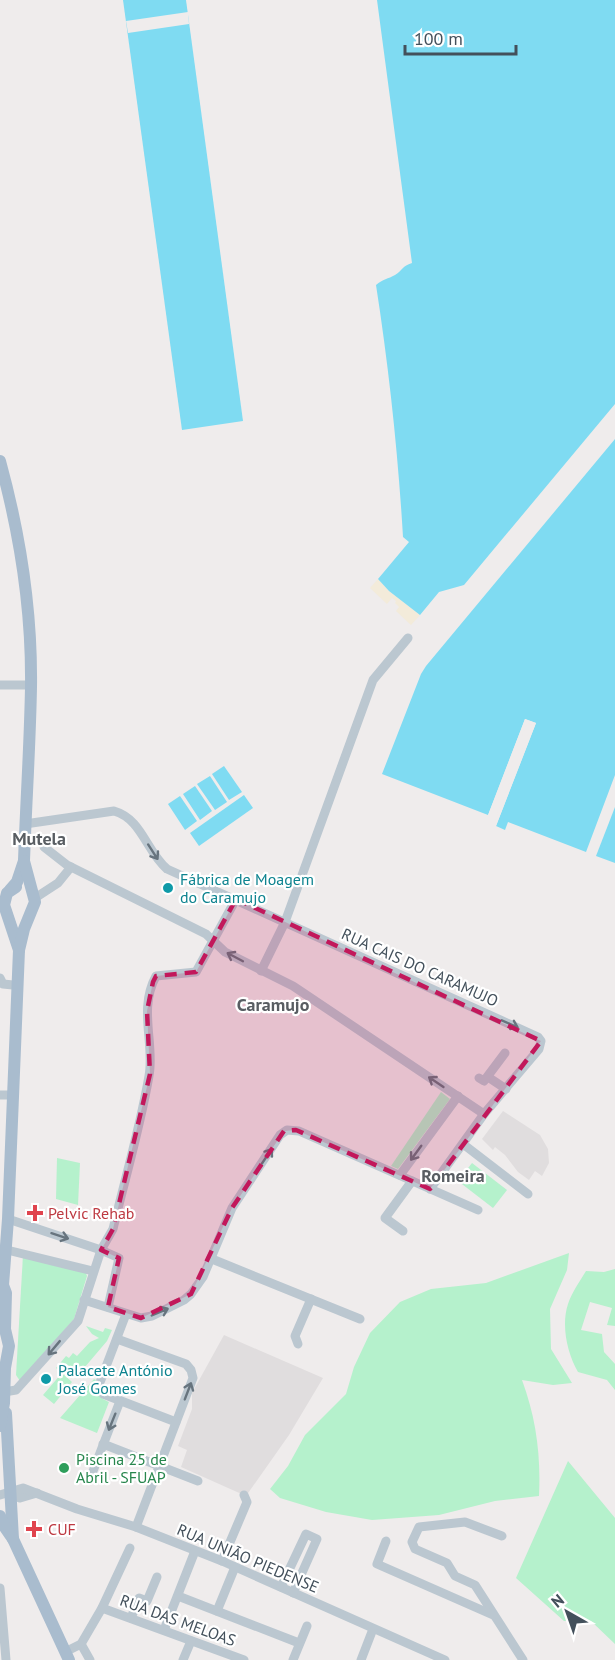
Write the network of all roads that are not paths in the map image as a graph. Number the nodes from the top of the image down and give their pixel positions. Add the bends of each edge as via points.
1 (0, 461) edge
2 (408, 638) dead end
3 (0, 685) edge
4 (31, 685) junction
5 (25, 824) junction
6 (44, 847) dead end
7 (24, 861) junction
8 (71, 867) junction
9 (6, 891) edge
10 (34, 897) junction
11 (236, 899) junction
12 (6, 909) junction
13 (31, 913) junction
14 (285, 922) junction
15 (213, 940) junction
16 (19, 950) junction
17 (261, 971) junction
18 (0, 978) edge
19 (18, 982) junction
20 (505, 1053) dead end
21 (506, 1089) junction
22 (6, 1095) edge
23 (458, 1096) junction
24 (484, 1114) junction
25 (463, 1144) junction
26 (400, 1175) junction
27 (412, 1181) junction
28 (430, 1189) junction
29 (528, 1194) dead end
30 (478, 1210) dead end
31 (8, 1219) junction
32 (403, 1231) dead end
33 (7, 1250) junction
34 (101, 1250) junction
35 (212, 1259) junction
36 (93, 1271) junction
37 (5, 1289) edge
38 (311, 1299) junction
39 (84, 1300) junction
40 (108, 1307) junction
41 (126, 1314) junction
42 (360, 1319) dead end
43 (2, 1328) edge
44 (117, 1339) junction
45 (298, 1344) dead end
46 (0, 1346) edge
47 (5, 1368) junction
48 (4, 1397) junction
49 (120, 1401) junction
50 (176, 1422) junction
51 (0, 1426) edge
52 (103, 1444) junction
53 (4, 1450) edge
54 (160, 1466) junction
55 (90, 1479) dead end
56 (198, 1481) dead end
57 (5, 1495) edge
58 (244, 1495) dead end
59 (1, 1526) edge
60 (136, 1527) junction
61 (502, 1536) dead end
62 (13, 1539) junction
63 (386, 1541) dead end
64 (130, 1548) dead end
65 (195, 1551) junction
66 (222, 1561) junction
67 (235, 1567) junction
68 (157, 1577) dead end
69 (281, 1587) junction
70 (0, 1588) edge
71 (293, 1593) junction
72 (178, 1596) junction
73 (102, 1608) junction
74 (217, 1611) junction
75 (1, 1615) edge
76 (494, 1615) junction
77 (130, 1618) junction
78 (307, 1626) dead end
79 (373, 1629) junction
80 (165, 1630) junction
81 (190, 1641) junction
82 (300, 1643) junction
83 (81, 1644) junction
84 (67, 1656) edge
85 (6, 1660) edge
86 (90, 1660) edge
87 (183, 1660) edge
88 (241, 1660) edge
89 (293, 1660) edge
90 (361, 1660) edge
91 (445, 1660) edge
92 (523, 1660) edge

1 - 4 main road via 22,567
2 - 14 street via 373,680
3 - 4 street
4 - 5 main road
5 - 7 main road
5 -> 11 street, RUA CAIS DO CARAMUJO via 114,811 124,814 167,869
6 - 8 street
7 - 9 main road via 17,882
7 - 10 main road
8 - 10 street via 58,883
8 - 15 street
9 - 10 main road via 22,887
9 - 12 main road
10 - 13 main road
11 - 14 street, RUA CAIS DO CARAMUJO
11 - 15 street
12 - 13 main road via 15,917
12 - 16 main road
13 - 16 main road
14 - 17 street
14 -> 21 street, RUA CAIS DO CARAMUJO via 536,1035 542,1041 539,1049
17 -> 15 street via 225,952
15 - 34 street via 196,972 156,976 153,982 147,1011 150,1074 113,1229
16 - 19 main road
23 -> 17 street via 293,986
18 - 19 street via 3,984
19 - 22 main road
20 - 21 street via 483,1077
21 - 24 street
22 - 31 main road
23 - 24 street
23 -> 26 street
24 - 25 street
25 - 28 street
25 - 29 street
26 - 27 street
35 -> 26 street via 232,1208 284,1131 299,1131
27 - 28 street
27 - 32 street via 385,1218
28 - 30 street
31 - 33 main road
31 -> 34 street
33 - 36 street
33 - 37 main road
34 - 36 street
34 - 40 street via 119,1258
35 - 38 street
41 -> 35 street via 152,1316 184,1300
36 - 39 street
37 - 43 main road
38 - 42 street
38 - 45 street via 295,1336
39 - 40 street
39 -> 48 street via 78,1321 32,1375
40 - 41 street
41 - 44 street
43 - 46 main road
43 - 47 main road via 9,1346
44 - 49 street via 99,1385 103,1394
50 -> 44 street via 193,1378 191,1370 186,1364
46 - 47 main road
47 - 48 main road
48 - 51 main road
48 - 53 main road
49 - 50 street
49 -> 52 street
50 - 54 street
52 - 54 street
52 - 55 street
53 - 57 main road
54 - 56 street
54 - 60 street
57 - 60 street, RUA UNIÃO PIEDENSE via 23,1488
57 - 62 main road
58 - 66 street via 247,1503
59 - 62 main road
60 - 65 street, RUA UNIÃO PIEDENSE
61 - 76 street via 464,1522 420,1527 412,1541 414,1547 447,1563 455,1575 475,1585
62 - 84 main road
63 - 76 street via 376,1564
64 - 73 street
65 - 66 street, RUA UNIÃO PIEDENSE
65 - 72 street
66 - 67 street, RUA UNIÃO PIEDENSE
67 - 69 street, RUA UNIÃO PIEDENSE
67 - 74 street
68 - 77 street via 147,1601 139,1598
69 - 71 street, RUA UNIÃO PIEDENSE
69 - 71 street via 306,1534 317,1539
70 - 75 street
71 - 79 street, RUA UNIÃO PIEDENSE
72 - 74 street
72 - 80 street
73 - 77 street, RUA DAS MELOAS
73 - 83 street
74 - 82 street
75 - 85 street
76 - 92 street
77 - 80 street, RUA DAS MELOAS
78 - 82 street
79 - 90 street
79 - 91 street, RUA UNIÃO PIEDENSE
80 - 81 street, RUA DAS MELOAS
81 - 87 street
81 - 88 street, RUA DAS MELOAS
82 - 89 street
83 - 84 street
83 - 86 street

